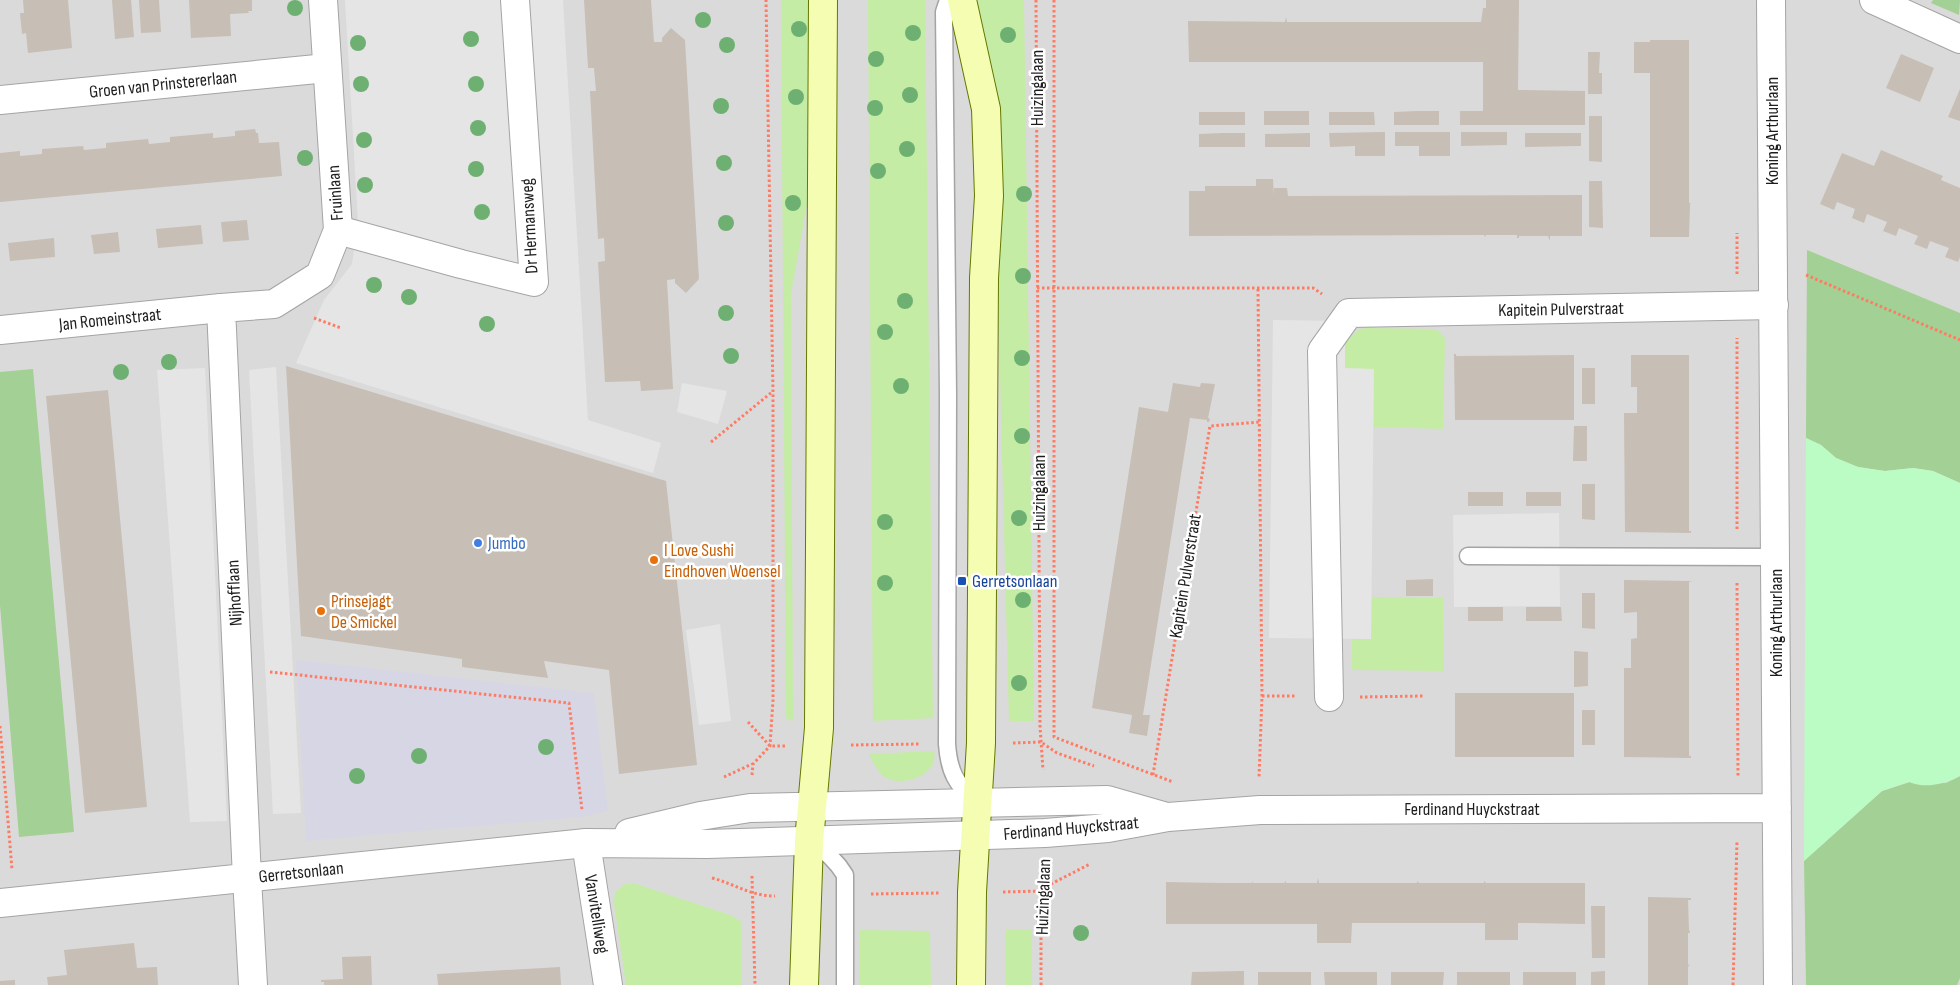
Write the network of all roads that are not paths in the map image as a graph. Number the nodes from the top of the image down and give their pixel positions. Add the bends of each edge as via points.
1 (323, 0) edge
2 (515, 0) edge
3 (823, 0) edge
4 (948, 0) edge
5 (962, 0) edge
6 (1771, 0) edge
7 (1874, 0) edge
8 (1960, 39) edge
9 (327, 68) junction
10 (0, 100) edge
11 (338, 230) junction
12 (1774, 305) junction
13 (221, 308) junction
14 (0, 330) edge
15 (1468, 556) dead end
16 (1775, 557) junction
17 (1329, 697) dead end
18 (976, 802) junction
19 (811, 806) junction
20 (1777, 808) junction
21 (1168, 818) junction
22 (974, 836) junction
23 (808, 841) junction
24 (586, 843) junction
25 (247, 878) junction
26 (8, 903) edge
27 (253, 985) edge
28 (608, 985) edge
29 (804, 985) edge
30 (845, 985) edge
31 (971, 985) edge
32 (1778, 985) edge

1 - 9 street, Fruinlaan
2 - 11 street, Dr Hermansweg via 534,282
3 - 19 main road via 820,663 818,746
4 - 18 lane via 944,12 947,744 948,761 956,780
5 - 18 main road via 986,109 989,196 984,278 981,743
6 - 12 street, Koning Arthurlaan
7 - 8 street
9 - 10 street, Groen van Prinstererlaan
9 - 11 street, Fruinlaan
11 - 13 street, Fruinlaan via 320,275 274,304
12 - 16 street, Koning Arthurlaan
12 - 17 street, Kapitein Pulverstraat via 1349,314 1322,351
13 - 14 street, Jan Romeinstraat
13 - 25 street, Nijhofflaan
15 - 16 lane
16 - 20 street, Koning Arthurlaan
18 - 19 street, Ferdinand Huyckstraat
18 - 21 street, Ferdinand Huyckstraat via 1108,800
18 - 22 main road
19 - 23 main road
19 - 24 street, Ferdinand Huyckstraat via 750,808 700,816
20 - 21 street, Ferdinand Huyckstraat via 1260,810
20 - 32 street, Koning Arthurlaan
21 - 22 street, Ferdinand Huyckstraat via 1108,828
22 - 23 street, Ferdinand Huyckstraat
22 - 31 main road
23 - 24 street, Ferdinand Huyckstraat
23 - 29 main road
23 - 30 lane via 828,853 845,875
24 - 25 street, Gerretsonlaan
24 - 28 street, Vanvitelliweg
25 - 26 street, Gerretsonlaan
25 - 27 street, Nijhofflaan

